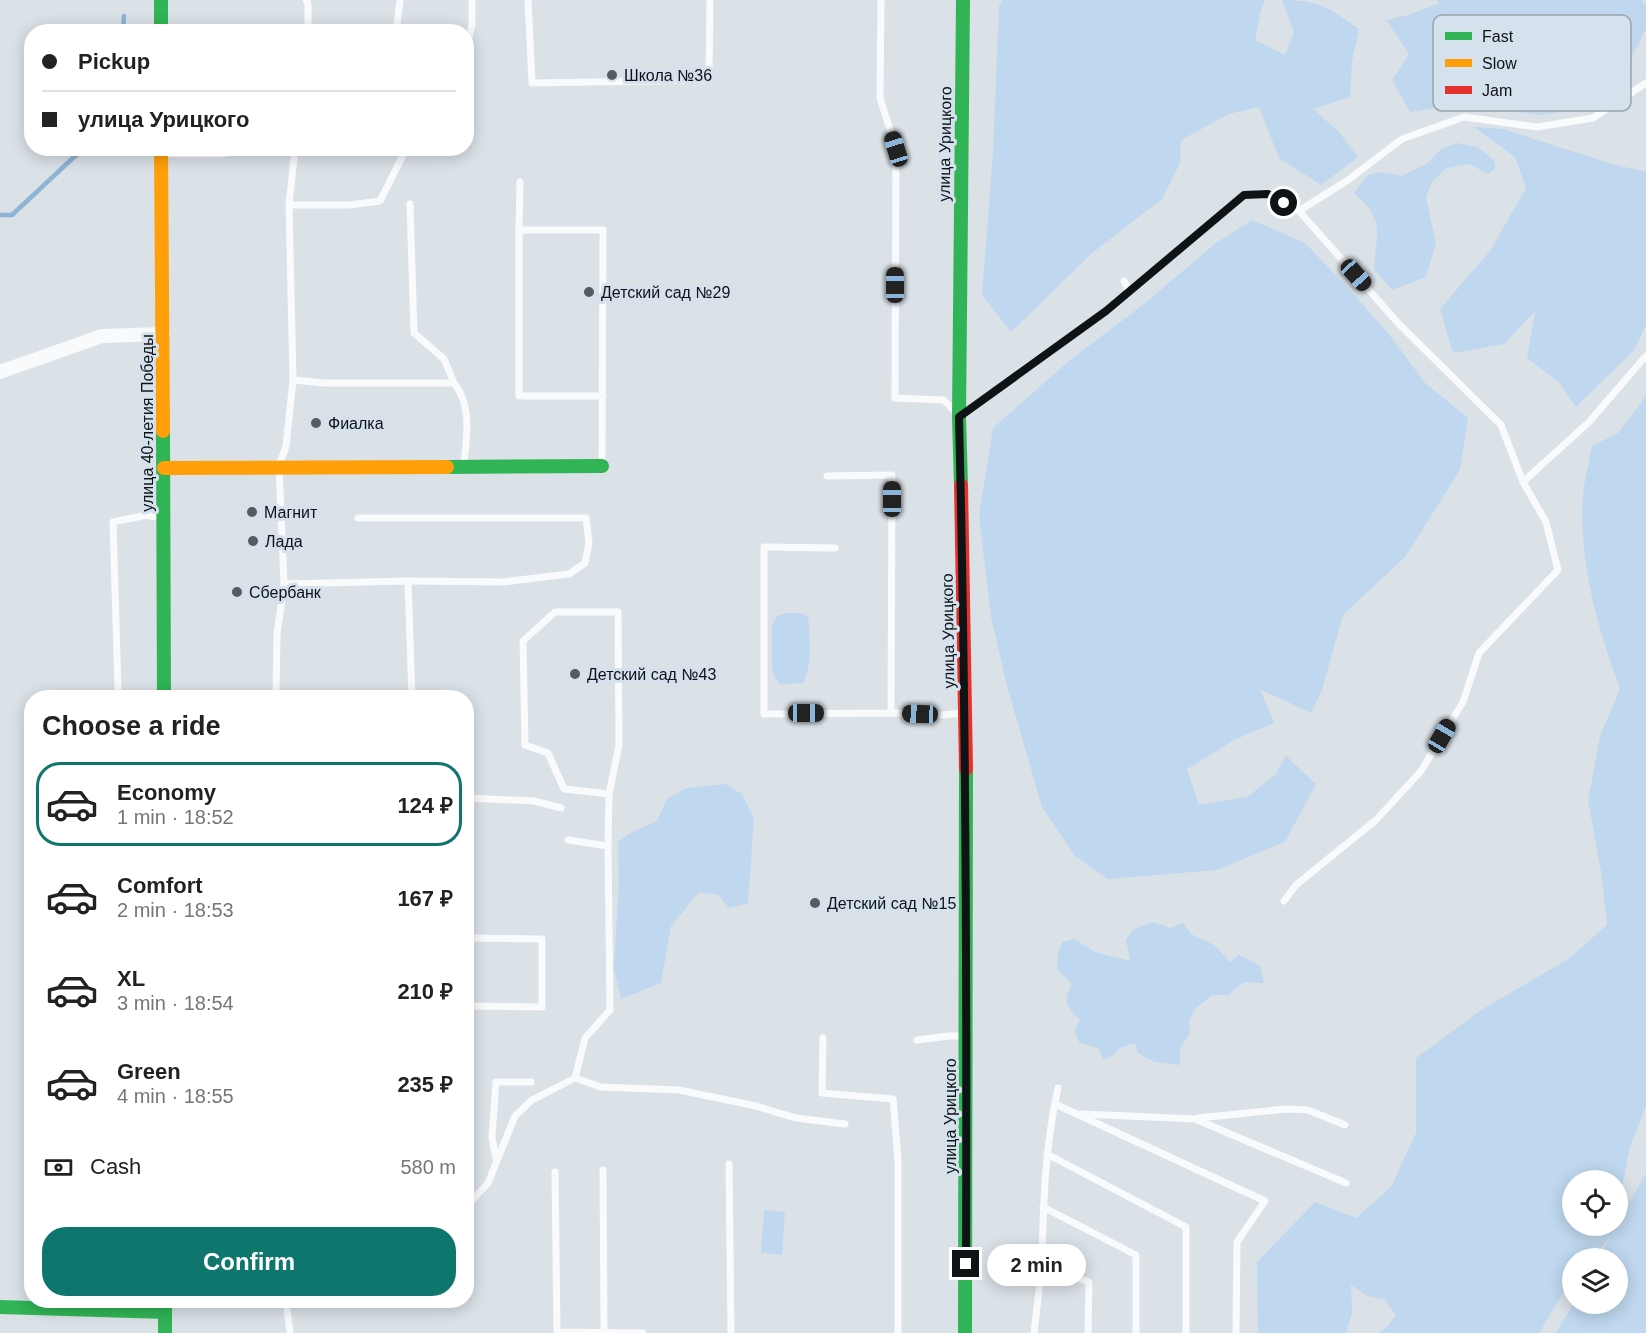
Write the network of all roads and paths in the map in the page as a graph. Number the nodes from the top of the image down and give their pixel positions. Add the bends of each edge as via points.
1 (161, 0) edge
2 (306, 0) edge
3 (400, 0) edge
4 (472, 0) edge
5 (528, 0) edge
6 (710, 0) edge
7 (881, 0) edge
8 (963, 0) edge
9 (161, 24) edge
10 (308, 24) edge
11 (397, 24) edge
12 (472, 24) edge
13 (1646, 83) edge
14 (1631, 93) edge
15 (1604, 111) edge
16 (161, 156) edge
17 (294, 156) edge
18 (402, 156) edge
19 (520, 182) dead end
20 (410, 204) dead end
21 (290, 205) junction
22 (1299, 211) junction
23 (519, 230) junction
24 (1124, 281) dead end
25 (1129, 292) junction
26 (163, 334) junction
27 (1646, 356) edge
28 (0, 372) edge
29 (293, 380) junction
30 (453, 382) junction
31 (603, 396) junction
32 (959, 417) junction
33 (279, 466) junction
34 (463, 466) junction
35 (602, 466) joint
36 (164, 468) junction
37 (827, 476) dead end
38 (1523, 482) junction
39 (358, 518) dead end
40 (163, 519) junction
41 (834, 548) dead end
42 (408, 581) junction
43 (284, 584) junction
44 (118, 690) dead end
45 (164, 690) edge
46 (276, 690) edge
47 (412, 690) edge
48 (966, 712) junction
49 (891, 713) junction
50 (609, 794) junction
51 (474, 798) edge
52 (561, 808) dead end
53 (568, 840) dead end
54 (608, 846) junction
55 (1284, 901) dead end
56 (474, 938) edge
57 (474, 1006) edge
58 (967, 1036) junction
59 (822, 1038) dead end
60 (917, 1040) dead end
61 (575, 1078) junction
62 (531, 1082) dead end
63 (1058, 1088) dead end
64 (1055, 1104) junction
65 (1077, 1114) junction
66 (1195, 1119) junction
67 (845, 1124) dead end
68 (1345, 1125) dead end
69 (1047, 1154) junction
70 (496, 1162) junction
71 (729, 1164) dead end
72 (603, 1170) dead end
73 (555, 1172) dead end
74 (1346, 1183) dead end
75 (474, 1199) edge
76 (1043, 1207) junction
77 (1042, 1265) junction
78 (0, 1307) edge
79 (24, 1307) edge
80 (165, 1308) edge
81 (287, 1308) edge
82 (604, 1332) edge
83 (165, 1333) edge
84 (290, 1333) edge
85 (614, 1333) edge
86 (643, 1333) edge
87 (731, 1333) edge
88 (898, 1333) edge
89 (965, 1333) edge
90 (1034, 1333) edge
91 (1088, 1333) edge
92 (1136, 1333) edge
93 (1186, 1333) edge
94 (1236, 1333) edge

1 - 9 street
2 - 10 lane
3 - 11 lane
4 - 12 lane
5 - 6 lane via 532,83 709,81
7 - 32 lane via 880,98 896,149 895,398 944,399
8 - 32 street, улица Урицкого
13 - 14 lane
15 - 22 lane via 1593,118 1537,127 1464,117 1401,139
16 - 26 street, улица 40-летия Победы
17 - 21 lane
18 - 21 lane via 380,201
19 - 23 lane
20 - 30 lane via 414,333 444,360
21 - 29 lane
22 - 25 lane via 1268,194 1244,195
22 - 38 lane via 1398,323 1501,425
23 - 31 lane via 603,230
23 - 31 lane via 519,396
24 - 25 lane
25 - 32 lane
26 - 28 street via 102,336
26 - 36 street, улица 40-летия Победы
27 - 38 lane via 1589,422
29 - 30 lane
29 - 33 lane via 286,446
30 - 34 lane via 461,392 468,427
31 - 35 lane
32 - 48 street, улица Урицкого
33 - 34 street
33 - 36 street
33 - 43 lane
34 - 35 street
36 - 40 street, улица 40-летия Победы
37 - 49 lane via 892,475
38 - 55 lane via 1546,522 1558,570 1479,653 1463,702 1421,771 1376,820 1296,885
39 - 42 lane via 586,518 589,543 585,563 569,574 503,582
40 - 44 lane via 147,516 113,522
40 - 45 street, улица 40-летия Победы
41 - 49 lane via 764,547 764,714
42 - 43 lane
42 - 47 lane
43 - 46 lane via 277,634
48 - 49 lane
48 - 58 street, улица Урицкого
50 - 50 lane via 564,789 548,753 525,745 523,641 555,612 618,612 619,745
50 - 54 lane
51 - 52 lane via 534,801
53 - 54 lane
54 - 61 lane via 610,1010 585,1038
56 - 57 lane via 542,939 542,1007
58 - 60 lane
58 - 89 street, улица Урицкого
59 - 88 lane via 822,1093 892,1099 898,1160
61 - 67 lane via 601,1087 680,1090 796,1118
61 - 70 lane via 532,1100 515,1116
62 - 70 lane via 496,1082 492,1137
63 - 64 lane
64 - 65 lane
64 - 69 lane
65 - 66 lane
65 - 94 lane via 1265,1201 1237,1242
66 - 68 lane via 1286,1109 1308,1110
66 - 74 lane
69 - 76 lane
69 - 93 lane via 1185,1227
70 - 75 lane via 488,1183
71 - 87 lane
72 - 82 lane
73 - 82 lane via 557,1332
76 - 77 lane
76 - 92 lane via 1136,1255
77 - 90 lane
77 - 91 lane via 1089,1282
78 - 79 street
80 - 83 street
81 - 84 lane
82 - 85 lane
85 - 86 lane

